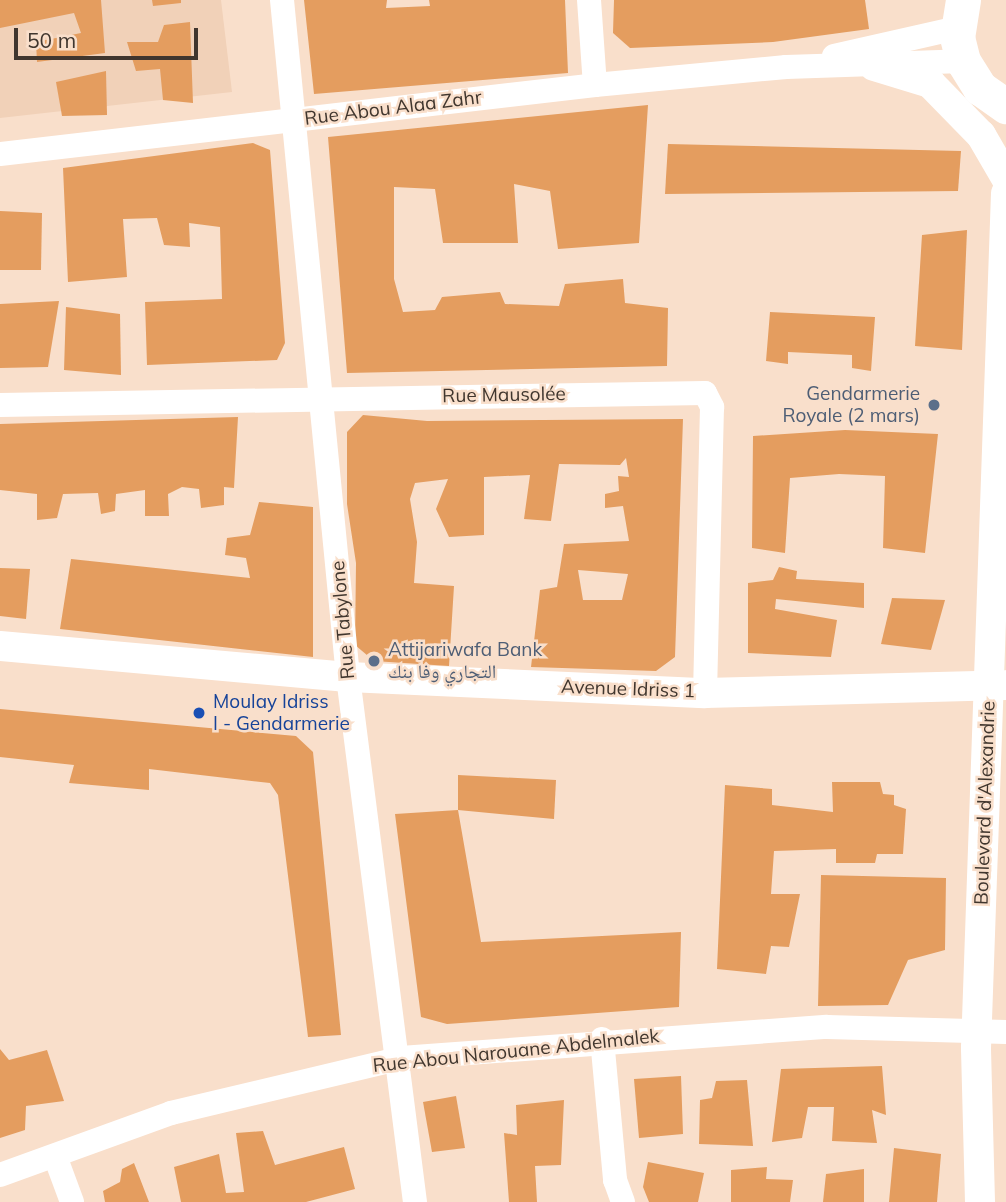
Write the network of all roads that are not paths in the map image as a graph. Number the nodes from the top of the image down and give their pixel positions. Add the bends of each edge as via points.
1 (282, 0) edge
2 (589, 0) edge
3 (961, 30) edge
4 (874, 66) junction
5 (786, 67) junction
6 (595, 85) junction
7 (1006, 106) edge
8 (296, 120) junction
9 (0, 154) edge
10 (1006, 178) edge
11 (1006, 194) edge
12 (326, 399) junction
13 (0, 405) edge
14 (0, 646) edge
15 (348, 677) junction
16 (997, 685) edge
17 (705, 693) junction
18 (976, 1031) junction
19 (1006, 1032) edge
20 (603, 1039) junction
21 (401, 1058) junction
22 (55, 1156) junction
23 (0, 1175) edge
24 (72, 1202) edge
25 (415, 1202) edge
26 (623, 1202) edge
27 (980, 1202) edge

1 - 8 street, Rue Tabylone
2 - 6 street
3 - 4 street, Rue Abou Alaa Zahr
3 - 5 street, Rue Abou Alaa Zahr
3 - 7 main road via 980,88
4 - 5 street, Rue Abou Alaa Zahr
4 - 10 street via 930,83 981,135
5 - 6 street, Rue Abou Alaa Zahr
6 - 8 street, Rue Abou Alaa Zahr
8 - 9 street, Rue Abou Alaa Zahr
8 - 12 street, Rue Tabylone
11 - 16 street, Boulevard d'Alexandrie
12 - 13 street, Rue Mausolée
12 - 15 street, Rue Tabylone
12 - 17 street, Rue Mausolée via 705,393 712,407
14 - 15 street, Avenue Idriss 1
15 - 17 street, Avenue Idriss 1
15 - 21 street, Rue Tabylone
16 - 17 street, Avenue Idriss 1
16 - 18 street, Boulevard d'Alexandrie
18 - 19 street, Rue Abou Narouane Abdelmalek
18 - 20 street, Rue Abou Narouane Abdelmalek via 827,1027
18 - 27 street, Boulevard d'Alexandrie
20 - 21 street, Rue Abou Narouane Abdelmalek
20 - 26 street via 615,1180
21 - 22 street, Rue Abou Narouane Abdelmalek via 265,1086
21 - 25 street, Rue Tabylone
22 - 23 street, Rue Abou Narouane Abdelmalek
22 - 24 street

